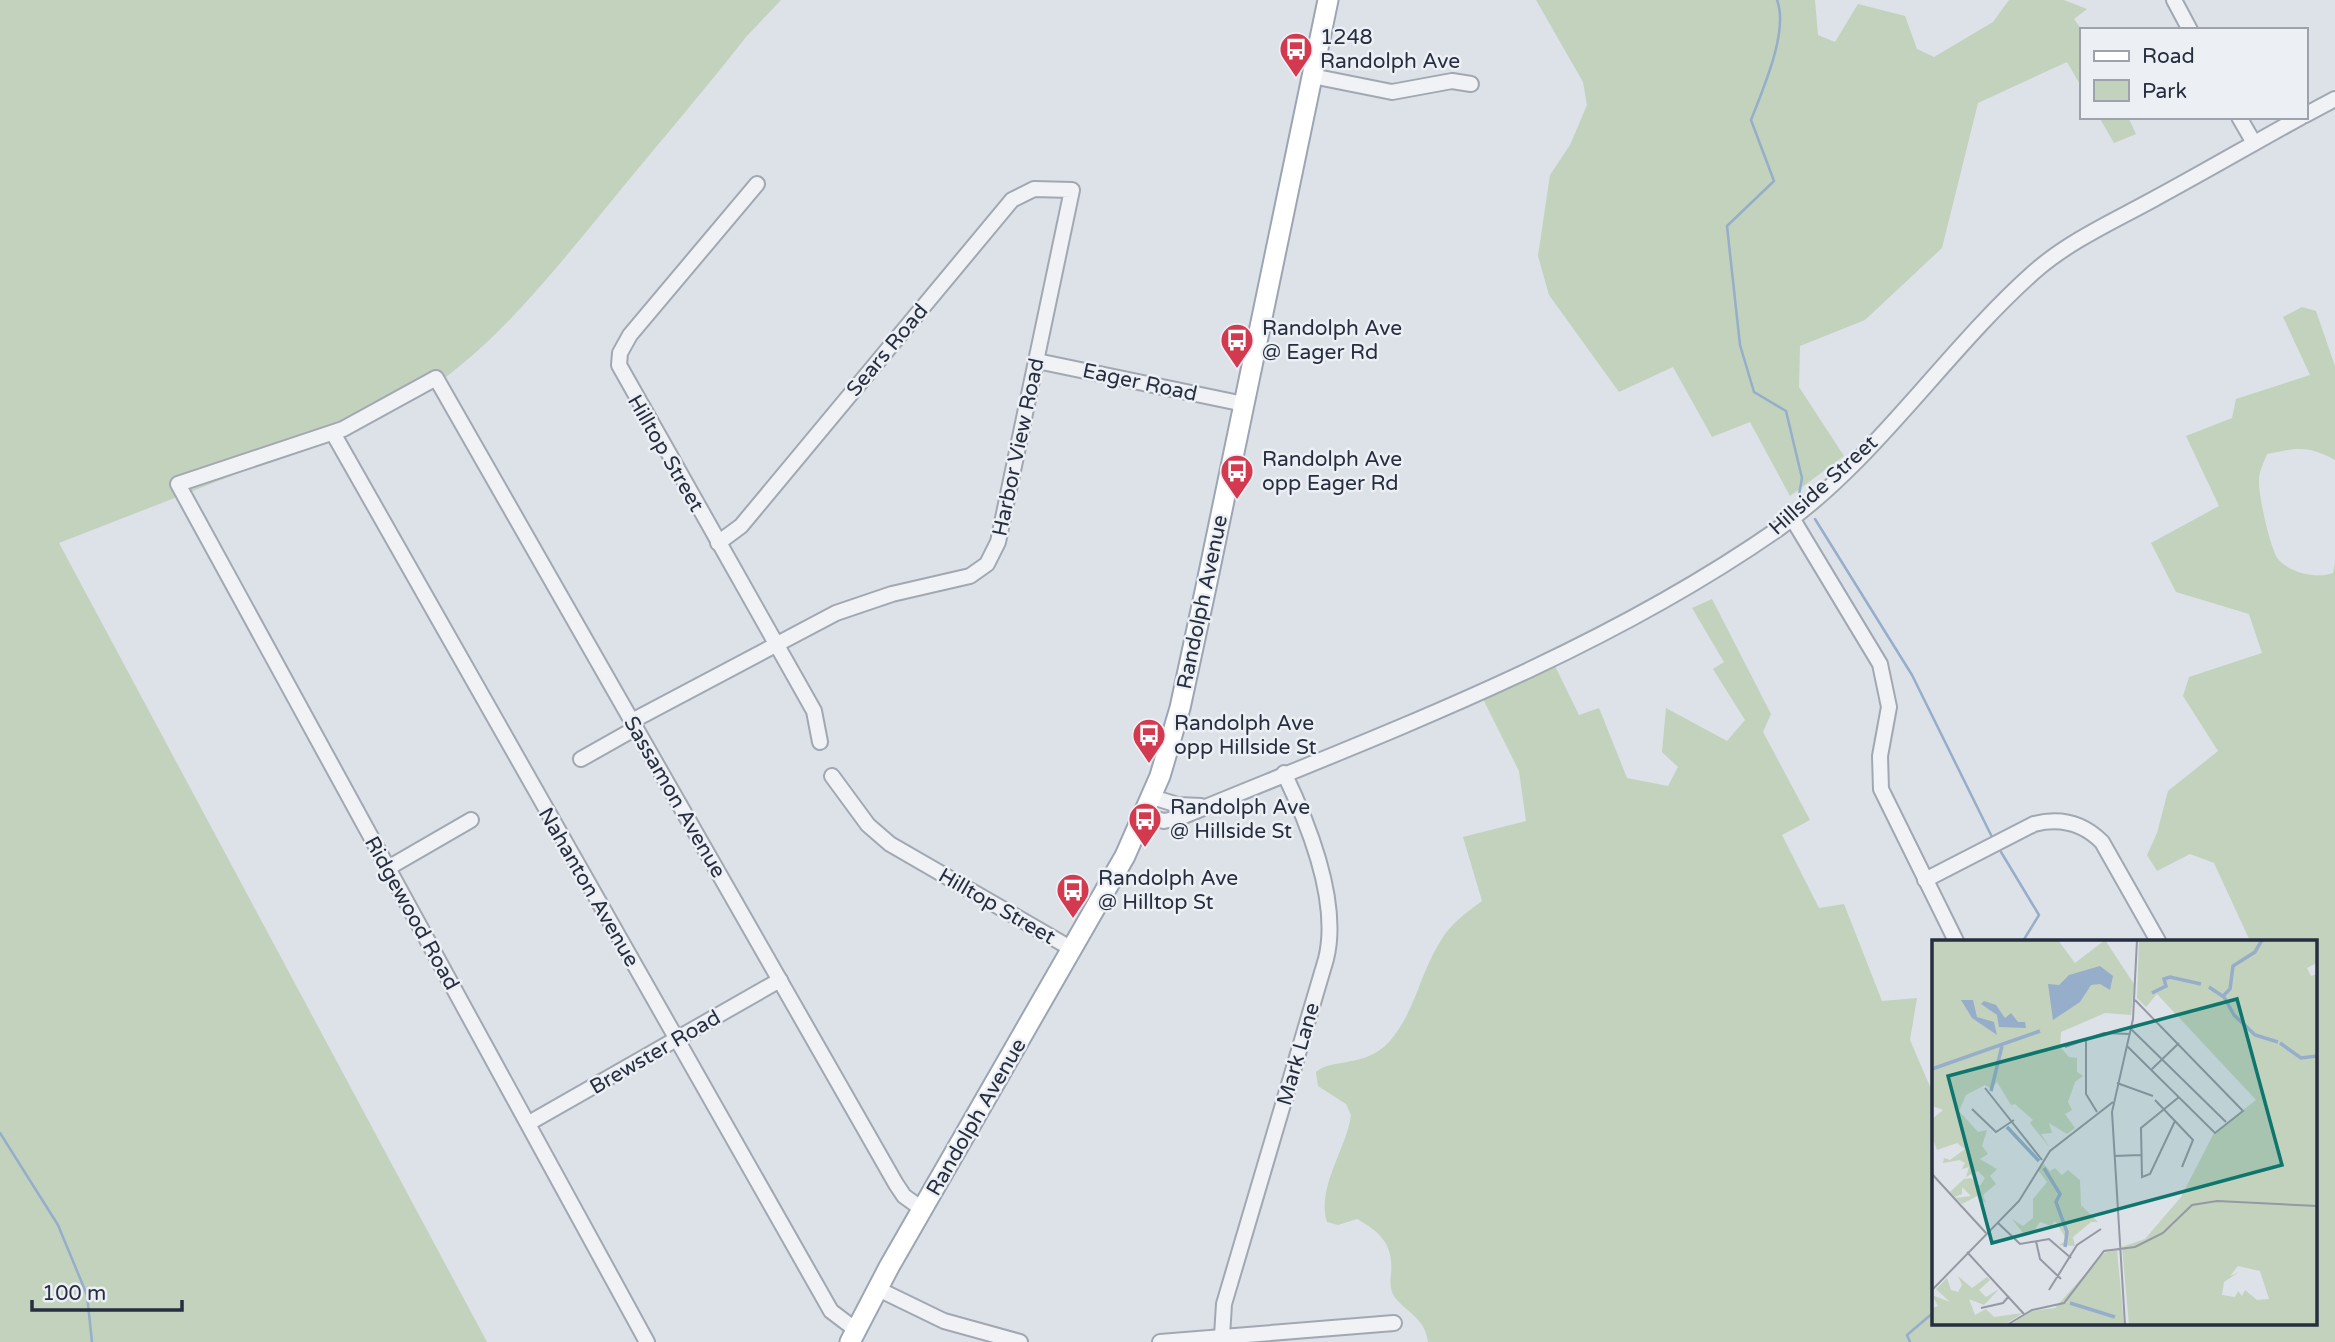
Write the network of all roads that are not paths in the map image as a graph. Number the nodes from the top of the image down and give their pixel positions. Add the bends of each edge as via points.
1 (1328, 0) edge
2 (2174, 0) edge
3 (2189, 28) edge
4 (1312, 76) junction
5 (1471, 84) dead end
6 (2335, 99) edge
7 (2307, 114) edge
8 (2240, 119) edge
9 (2298, 119) edge
10 (2254, 143) junction
11 (757, 184) dead end
12 (1072, 190) joint
13 (1037, 361) junction
14 (1244, 404) junction
15 (333, 433) junction
16 (1792, 518) junction
17 (718, 543) junction
18 (775, 644) junction
19 (634, 724) junction
20 (820, 742) dead end
21 (581, 759) dead end
22 (1284, 773) junction
23 (832, 776) dead end
24 (1152, 797) junction
25 (1212, 804) junction
26 (1144, 816) junction
27 (471, 820) dead end
28 (388, 868) junction
29 (1925, 880) junction
30 (1955, 940) edge
31 (2157, 940) edge
32 (1072, 949) junction
33 (780, 980) junction
34 (677, 1040) junction
35 (529, 1124) junction
36 (922, 1209) junction
37 (878, 1289) junction
38 (1394, 1323) dead end
39 (853, 1336) edge
40 (1222, 1336) junction
41 (647, 1342) edge
42 (1020, 1342) edge
43 (1160, 1342) edge

1 - 4 main road, Randolph Avenue
2 - 3 street
4 - 5 street via 1392,92 1452,81
4 - 14 main road, Randolph Avenue
6 - 7 street, Hillside Street
8 - 10 street
9 - 10 street, Hillside Street
10 - 16 street, Hillside Street via 2087,236 2041,267 1850,465
11 - 17 street, Hilltop Street via 630,335 619,359 624,378
12 - 13 street, Harbor View Road
12 - 17 street, Sears Road via 1034,189 1012,200 741,526
13 - 14 street, Eager Road
13 - 18 street, Harbor View Road via 998,542 987,564 965,578 858,604
14 - 24 main road, Randolph Avenue via 1180,708
15 - 19 street, Sassamon Avenue via 436,378
15 - 28 street, Ridgewood Road via 178,484
15 - 34 street, Nahanton Avenue
16 - 22 street, Hillside Street via 1654,606 1553,658
16 - 29 street via 1884,673 1889,707 1880,756 1881,789
17 - 18 street, Hilltop Street
18 - 19 street, Harbor View Road
18 - 20 street, Hilltop Street via 814,711
19 - 21 street, Harbor View Road
19 - 33 street, Sassamon Avenue
22 - 25 street, Hillside Street
22 - 40 street, Mark Lane via 1329,898 1330,940 1223,1304
23 - 32 street, Hilltop Street via 868,824 890,844
24 - 25 street, Hillside Street via 1183,806
24 - 26 main road, Randolph Avenue
25 - 26 street, Hillside Street via 1171,820
26 - 32 main road, Randolph Avenue
27 - 28 street
28 - 35 street, Ridgewood Road
29 - 30 street
29 - 31 street via 2034,824 2072,822 2102,842
32 - 36 main road, Randolph Avenue
33 - 34 street, Brewster Road
33 - 36 street, Sassamon Avenue via 900,1191
34 - 35 street, Brewster Road
34 - 39 street, Nahanton Avenue via 831,1311
35 - 41 street, Ridgewood Road
36 - 37 main road, Randolph Avenue
37 - 39 main road, Randolph Avenue
37 - 42 street via 944,1321
38 - 40 street
40 - 43 street

